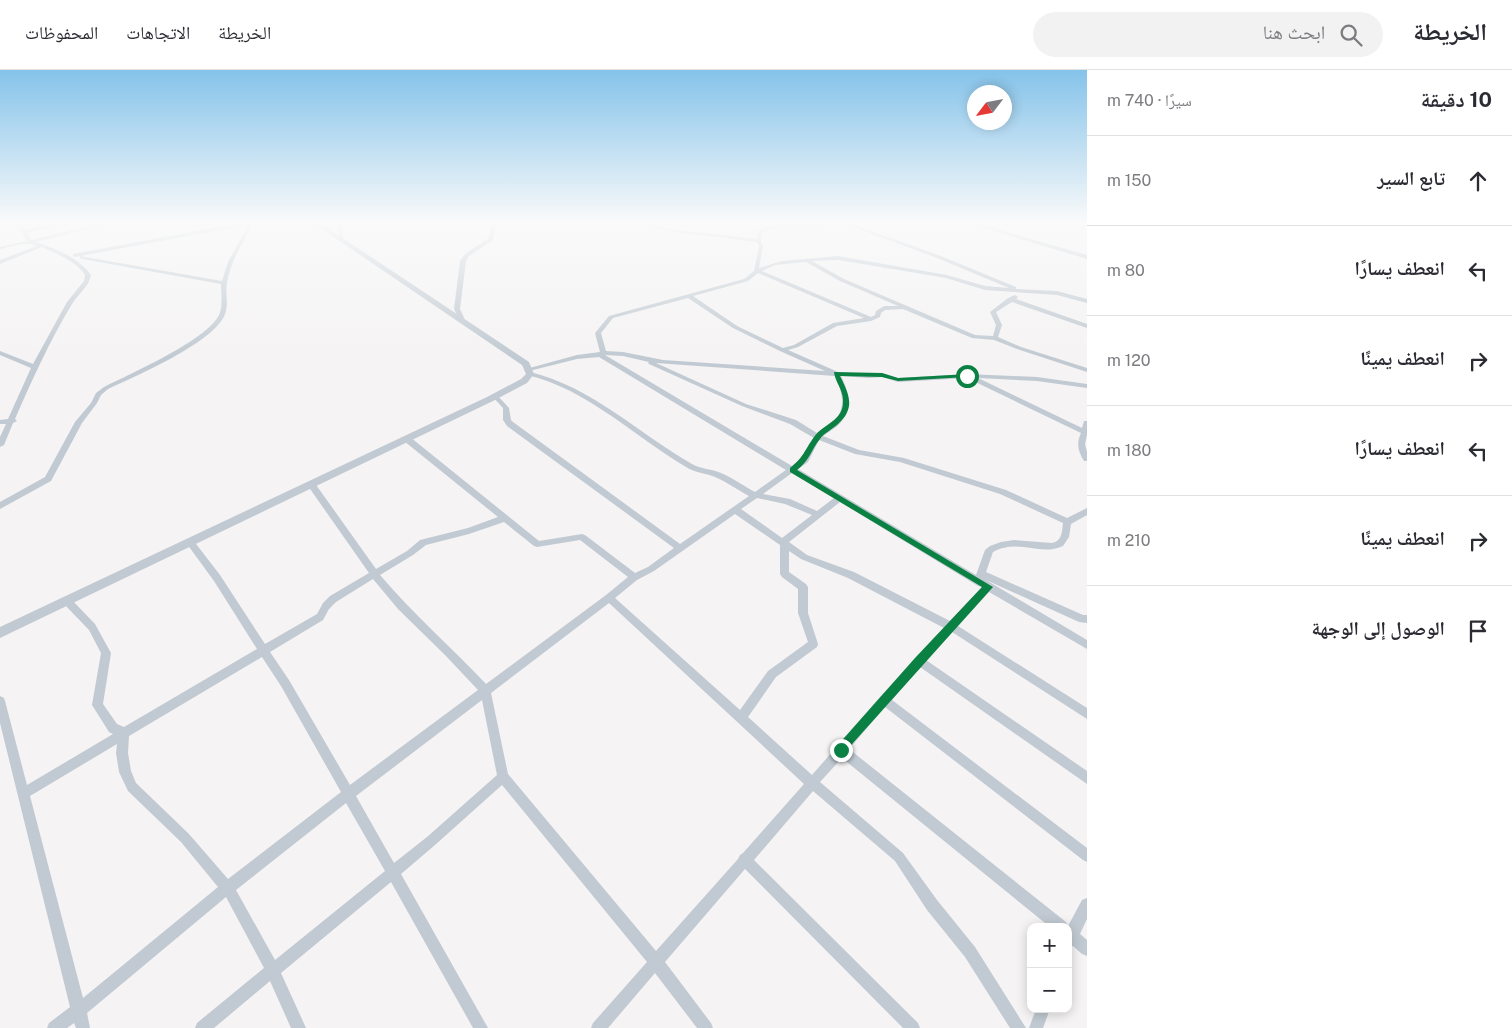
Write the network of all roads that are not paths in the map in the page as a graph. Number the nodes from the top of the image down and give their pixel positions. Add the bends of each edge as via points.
1 (85, 268) edge
2 (143, 268) edge
3 (230, 268) edge
4 (383, 268) edge
5 (462, 268) edge
6 (763, 268) edge
7 (820, 268) edge
8 (894, 268) edge
9 (966, 268) edge
10 (756, 270) junction
11 (224, 283) junction
12 (1018, 290) junction
13 (1027, 292) junction
14 (689, 296) junction
15 (1010, 299) junction
16 (1087, 301) edge
17 (906, 308) junction
18 (871, 319) junction
19 (462, 320) junction
20 (1087, 326) edge
21 (995, 338) junction
22 (782, 350) junction
23 (0, 353) edge
24 (599, 353) junction
25 (642, 358) junction
26 (36, 367) junction
27 (1087, 370) edge
28 (530, 372) junction
29 (836, 374) junction
30 (967, 376) junction
31 (1087, 385) edge
32 (495, 396) junction
33 (13, 421) junction
34 (0, 422) edge
35 (1087, 423) edge
36 (1086, 432) edge
37 (818, 437) junction
38 (407, 439) junction
39 (0, 445) edge
40 (1087, 459) edge
41 (792, 470) junction
42 (311, 484) junction
43 (754, 495) junction
44 (840, 498) junction
45 (0, 506) edge
46 (736, 510) junction
47 (1087, 511) edge
48 (819, 516) junction
49 (504, 518) junction
50 (1067, 522) junction
51 (784, 541) junction
52 (190, 542) junction
53 (680, 548) junction
54 (375, 575) junction
55 (634, 577) junction
56 (984, 581) junction
57 (608, 598) junction
58 (67, 600) junction
59 (1087, 619) edge
60 (952, 627) junction
61 (0, 633) edge
62 (1087, 645) edge
63 (264, 650) junction
64 (919, 661) junction
65 (484, 691) junction
66 (884, 700) junction
67 (0, 701) edge
68 (1087, 714) edge
69 (742, 717) junction
70 (124, 733) junction
71 (841, 750) junction
72 (503, 777) junction
73 (1087, 778) edge
74 (812, 783) junction
75 (24, 793) junction
76 (347, 794) junction
77 (1087, 856) edge
78 (744, 859) junction
79 (392, 873) junction
80 (228, 887) junction
81 (1087, 905) edge
82 (1053, 923) edge
83 (1072, 927) edge
84 (1072, 938) edge
85 (1087, 949) edge
86 (655, 961) junction
87 (273, 971) junction
88 (78, 1010) junction
89 (1042, 1013) edge
90 (54, 1028) edge
91 (83, 1028) edge
92 (202, 1028) edge
93 (300, 1028) edge
94 (481, 1028) edge
95 (598, 1028) edge
96 (706, 1028) edge
97 (913, 1028) edge
98 (1019, 1028) edge
99 (1036, 1028) edge

1 - 26 street via 87,281 70,302
2 - 11 street
3 - 11 street
4 - 19 street
5 - 19 street via 457,309
6 - 10 street
7 - 17 street
8 - 12 street via 985,288
9 - 12 street
10 - 14 street via 746,280
10 - 18 street
11 - 45 street via 222,314 215,327 199,340 98,394 48,479
12 - 13 street
13 - 15 street
13 - 16 street via 1057,293
14 - 22 street via 735,327
14 - 24 street via 611,317 598,333
15 - 20 street
15 - 21 street via 993,312 999,325
17 - 18 street via 884,308
17 - 21 street via 974,337
18 - 22 street via 835,324 809,340
19 - 28 street via 526,364
21 - 27 street
22 - 29 street
23 - 26 street
24 - 25 street
24 - 28 street
24 - 41 street
25 - 29 street via 730,368
25 - 37 street via 744,405 793,422
26 - 33 street
28 - 32 street via 524,381
28 - 43 street via 563,385 622,418 683,463 718,475
29 - 30 street via 882,375 898,380
29 - 37 street via 846,393 847,404 837,422
30 - 31 street
30 - 36 street
32 - 38 street
32 - 53 street via 506,408 510,424
33 - 34 street
33 - 39 street
35 - 36 street
36 - 40 street via 1080,440
37 - 41 street via 805,460
37 - 50 street via 858,452 902,460 1003,492
38 - 42 street
38 - 49 street
41 - 43 street
41 - 44 street
42 - 52 street
42 - 54 street
43 - 46 street
43 - 48 street via 788,501
44 - 48 street
44 - 56 street
46 - 51 street
46 - 53 street
47 - 50 street
48 - 51 street
49 - 54 street via 469,531 423,542
49 - 55 street via 537,544 582,536
50 - 56 street via 1060,544 1009,543 989,550
51 - 60 street via 804,557 851,575
51 - 69 street via 785,574 803,587 803,613 813,644 772,674
52 - 58 street
52 - 63 street
53 - 55 street via 652,569
54 - 63 street via 333,599 320,617
54 - 65 street
55 - 57 street
56 - 59 street
56 - 60 street
56 - 62 street
57 - 65 street
57 - 69 street
58 - 61 street
58 - 70 street via 92,627 106,653 97,705 113,728
60 - 64 street
60 - 68 street
63 - 70 street
63 - 76 street
64 - 66 street
64 - 73 street
65 - 72 street
65 - 76 street
66 - 71 street
66 - 77 street
67 - 75 street
69 - 74 street
70 - 75 street
70 - 80 street via 122,753 125,772 132,786 185,838
71 - 74 street
71 - 82 street
72 - 79 street
72 - 86 street
74 - 78 street
74 - 98 street via 899,857 970,952
75 - 88 street
76 - 79 street
76 - 80 street
78 - 86 street
78 - 97 street
79 - 87 street
79 - 94 street
80 - 87 street
80 - 88 street
81 - 83 street
84 - 85 street
86 - 95 street
86 - 96 street
87 - 92 street
87 - 93 street
88 - 90 street
88 - 91 street
89 - 99 street

